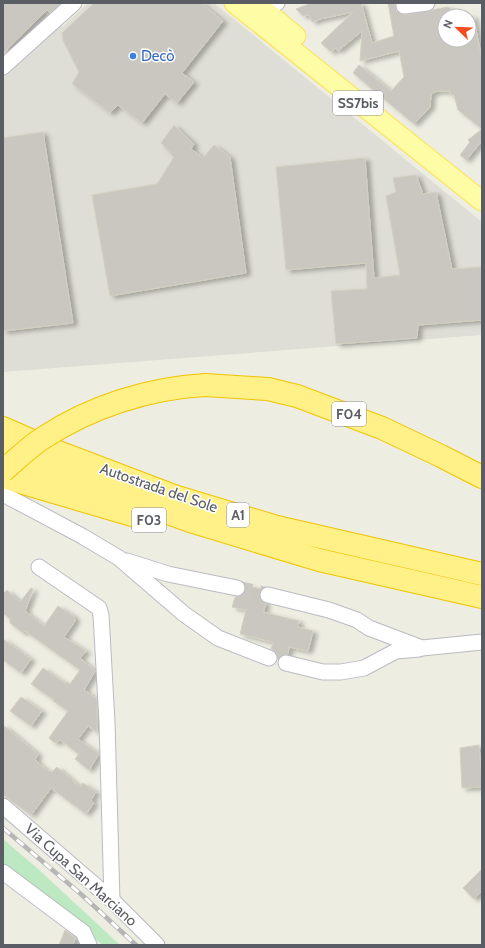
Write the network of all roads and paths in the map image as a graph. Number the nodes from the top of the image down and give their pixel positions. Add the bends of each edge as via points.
1 (74, 3) edge
2 (234, 3) edge
3 (404, 3) edge
4 (427, 3) edge
5 (262, 8) edge
6 (3, 67) edge
7 (482, 187) edge
8 (482, 201) edge
9 (3, 428) edge
10 (3, 451) edge
11 (3, 471) edge
12 (3, 477) edge
13 (482, 478) edge
14 (3, 494) edge
15 (297, 553) junction
16 (119, 558) junction
17 (39, 567) dead end
18 (482, 574) edge
19 (237, 588) tunnel mouth
20 (268, 595) tunnel mouth
21 (482, 597) edge
22 (482, 642) edge
23 (422, 648) junction
24 (269, 658) dead end
25 (286, 663) dead end
26 (3, 806) edge
27 (3, 872) edge
28 (112, 900) junction
29 (89, 945) edge
30 (157, 945) edge

1 - 6 street
2 - 5 main road, SS7bis
3 - 4 street via 404,6
5 - 7 main road, SS7bis
5 - 8 main road, SS7bis
9 - 18 highway, Autostrada del Sole / A1 via 174,496 269,525
10 - 15 highway, Autostrada del Sole / A1 via 190,521
11 - 13 highway, F04, bridge via 41,439 91,412 144,394 204,385 268,390 297,396 382,428
12 - 15 highway, F03 via 231,546
14 - 16 street
15 - 21 highway, Autostrada del Sole / A1
16 - 19 street via 168,574
16 - 24 street via 184,614 218,638
17 - 28 street via 99,608 101,615
20 - 23 street via 329,610
22 - 23 street
23 - 25 street via 396,651 364,668 341,672 323,672
26 - 28 street, Via Cupa San Marciano
27 - 29 street via 83,932
28 - 30 street, Via Cupa San Marciano

